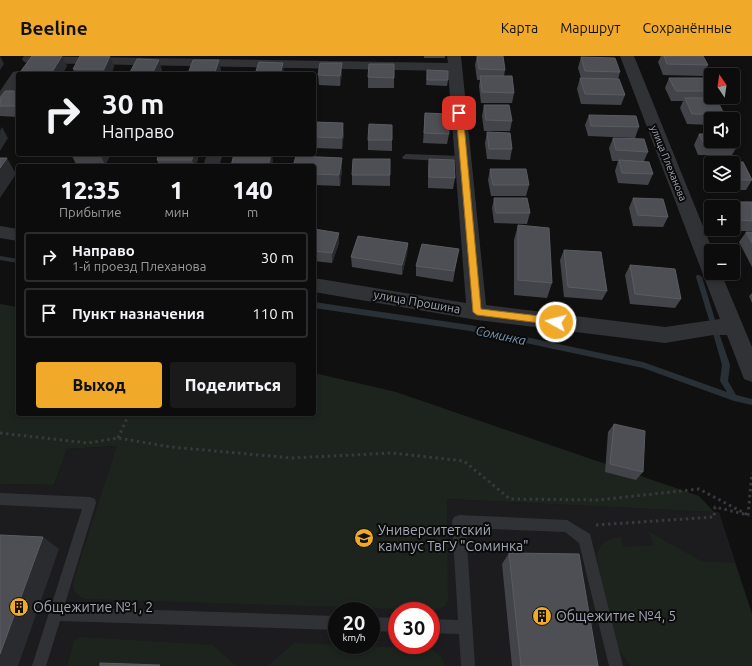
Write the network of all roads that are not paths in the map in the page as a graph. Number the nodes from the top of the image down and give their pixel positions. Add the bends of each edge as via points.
1 (627, 56) edge
2 (30, 57) edge
3 (455, 62) edge
4 (240, 64) edge
5 (20, 72) edge
6 (16, 78) edge
7 (0, 101) edge
8 (406, 157) dead end
9 (463, 159) junction
10 (0, 232) edge
11 (16, 235) edge
12 (704, 251) edge
13 (715, 280) edge
14 (316, 285) edge
15 (477, 312) junction
16 (734, 327) junction
17 (752, 373) edge
18 (0, 499) edge
19 (56, 614) junction
20 (328, 623) edge
21 (440, 626) edge
22 (466, 627) junction
23 (39, 666) edge
24 (468, 666) edge
25 (616, 666) edge

1 - 12 street, улица Плеханова
2 - 4 street
2 - 5 street
3 - 4 street
3 - 9 street
6 - 7 street
8 - 9 lane
9 - 15 street
10 - 11 street
13 - 16 street
14 - 15 street, улица Прошина
15 - 16 street, улица Прошина via 665,335 713,327
16 - 17 street
18 - 19 lane via 90,503
19 - 20 lane
19 - 23 lane
21 - 22 lane
22 - 24 lane
22 - 25 lane via 459,521 567,526 585,539

